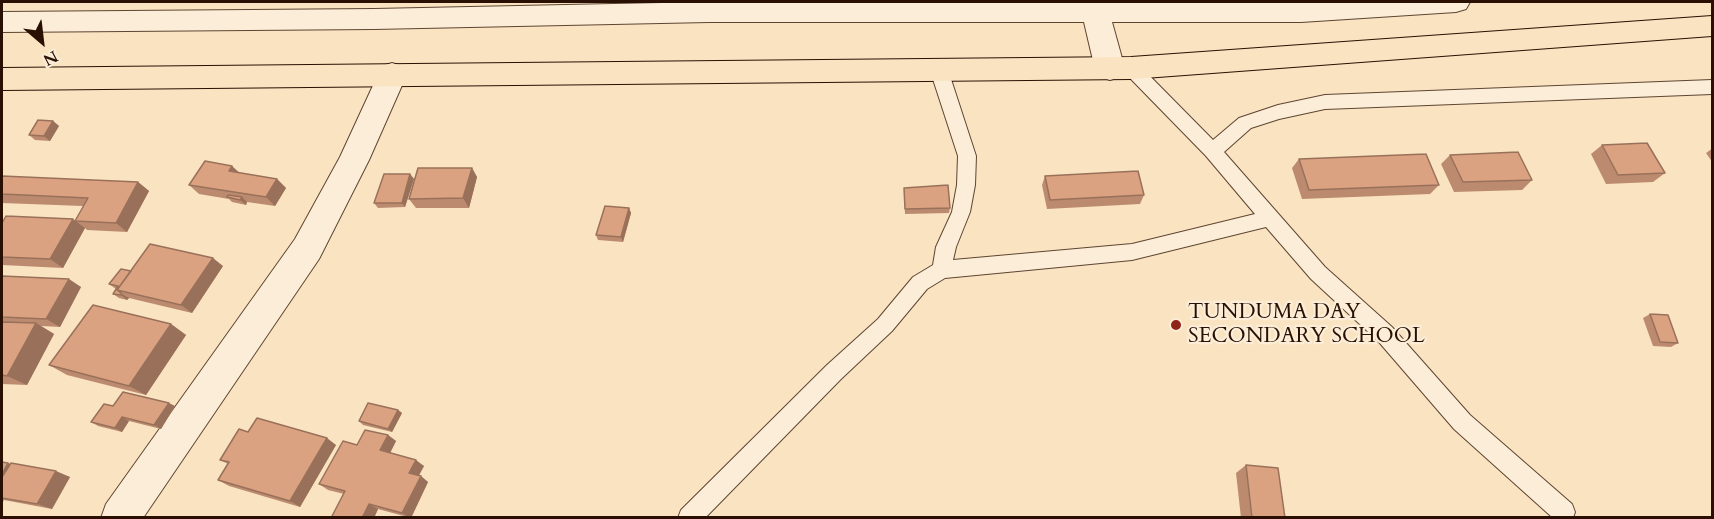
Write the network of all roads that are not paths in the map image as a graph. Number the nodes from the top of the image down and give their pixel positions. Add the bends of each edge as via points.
1 (1456, 2) edge
2 (668, 7) edge
3 (1299, 7) edge
4 (1088, 9) edge
5 (374, 10) edge
6 (2, 22) edge
7 (1713, 26) edge
8 (1120, 69) junction
9 (939, 70) junction
10 (392, 74) junction
11 (2, 79) edge
12 (1713, 87) edge
13 (1212, 151) junction
14 (1270, 218) junction
15 (942, 270) junction
16 (1564, 512) dead end
17 (120, 518) edge
18 (688, 518) edge

1 - 3 street
2 - 4 street
2 - 5 street
3 - 4 street
4 - 8 street
5 - 6 street
7 - 8 highway
8 - 9 highway
8 - 13 lane
9 - 10 highway
9 - 15 lane via 967,156 961,212 946,247
10 - 11 highway
10 - 17 street via 354,160 307,249
12 - 13 lane via 1325,102 1245,123
13 - 14 lane
14 - 15 lane via 1132,252
14 - 16 lane via 1318,273 1385,334 1462,422
15 - 18 lane via 920,283 885,325

